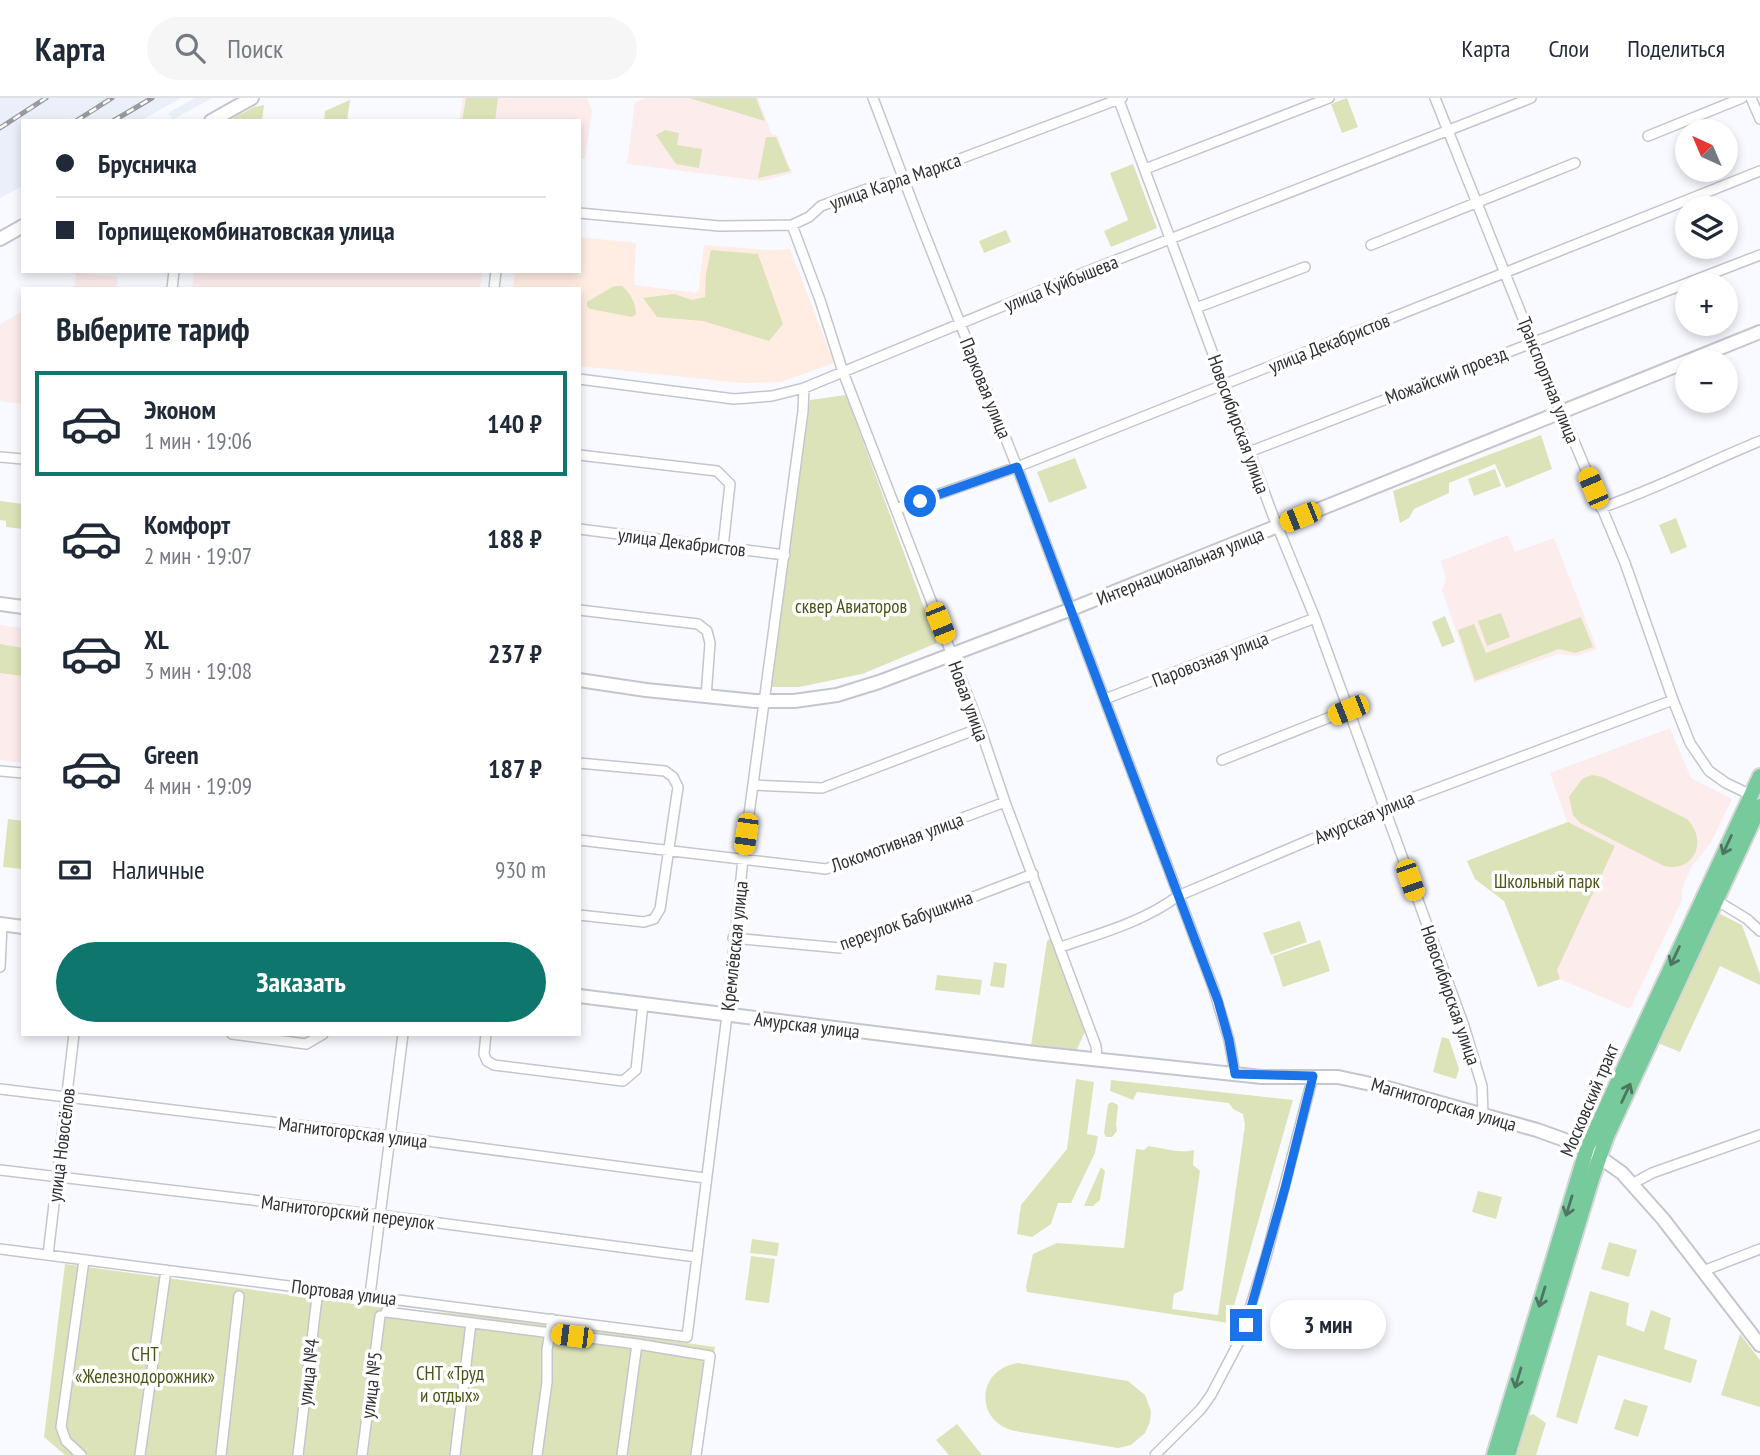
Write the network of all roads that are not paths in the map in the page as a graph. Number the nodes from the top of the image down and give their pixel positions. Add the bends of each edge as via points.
1 (252, 98) edge
2 (873, 98) edge
3 (1120, 98) edge
4 (1329, 98) edge
5 (1435, 98) edge
6 (1531, 98) edge
7 (1742, 98) edge
8 (1751, 98) edge
9 (215, 119) edge
10 (1760, 119) edge
11 (1448, 130) junction
12 (1648, 136) dead end
13 (1575, 163) dead end
14 (1145, 169) junction
15 (1760, 171) edge
16 (904, 180) junction
17 (1477, 202) junction
18 (581, 213) edge
19 (792, 225) junction
20 (21, 227) edge
21 (0, 239) edge
22 (1171, 240) junction
23 (1371, 244) dead end
24 (1760, 255) edge
25 (1305, 267) dead end
26 (1505, 271) junction
27 (1196, 308) junction
28 (960, 323) junction
29 (1760, 332) edge
30 (1532, 341) junction
31 (843, 372) junction
32 (581, 379) edge
33 (1224, 386) junction
34 (804, 388) junction
35 (1562, 412) junction
36 (1760, 441) edge
37 (1249, 452) junction
38 (581, 455) edge
39 (0, 457) edge
40 (21, 459) edge
41 (1017, 467) junction
42 (1601, 508) junction
43 (896, 509) junction
44 (1278, 526) junction
45 (581, 529) edge
46 (723, 547) junction
47 (785, 555) junction
48 (0, 604) edge
49 (21, 607) edge
50 (581, 610) edge
51 (1069, 610) junction
52 (1315, 618) junction
53 (952, 654) junction
54 (581, 680) edge
55 (706, 697) junction
56 (1105, 699) junction
57 (1673, 700) junction
58 (765, 702) junction
59 (1348, 710) junction
60 (980, 728) junction
61 (1222, 760) dead end
62 (581, 763) edge
63 (0, 771) edge
64 (21, 773) edge
65 (1760, 776) edge
66 (753, 785) junction
67 (1755, 800) edge
68 (1005, 802) junction
69 (1385, 808) junction
70 (581, 840) edge
71 (670, 850) junction
72 (743, 859) junction
73 (1033, 874) junction
74 (1178, 896) junction
75 (1716, 901) junction
76 (581, 915) edge
77 (1, 925) edge
78 (21, 927) edge
79 (1760, 931) edge
80 (733, 938) junction
81 (1061, 947) junction
82 (0, 967) edge
83 (581, 996) edge
84 (643, 1004) junction
85 (727, 1015) junction
86 (74, 1036) edge
87 (247, 1036) edge
88 (320, 1036) edge
89 (402, 1036) edge
90 (486, 1036) edge
91 (1035, 1053) joint
92 (1097, 1059) junction
93 (1235, 1074) junction
94 (1313, 1076) junction
95 (0, 1089) edge
96 (67, 1098) junction
97 (1483, 1115) junction
98 (1760, 1135) edge
99 (389, 1136) junction
100 (1593, 1152) junction
101 (0, 1170) edge
102 (58, 1177) junction
103 (705, 1178) junction
104 (1632, 1184) junction
105 (379, 1215) junction
106 (0, 1249) edge
107 (1760, 1249) edge
108 (48, 1255) junction
109 (696, 1258) junction
110 (84, 1260) junction
111 (166, 1270) junction
112 (1703, 1271) junction
113 (318, 1289) junction
114 (370, 1295) junction
115 (239, 1296) dead end
116 (552, 1320) junction
117 (471, 1323) junction
118 (550, 1333) junction
119 (687, 1337) joint
120 (638, 1344) junction
121 (1760, 1345) edge
122 (81, 1455) edge
123 (140, 1455) edge
124 (221, 1455) edge
125 (298, 1455) edge
126 (362, 1455) edge
127 (455, 1455) edge
128 (537, 1455) edge
129 (622, 1455) edge
130 (696, 1455) edge
131 (1155, 1455) edge
132 (1494, 1455) edge
133 (1508, 1455) edge

1 - 9 street
2 - 16 street, Парковая улица
3 - 14 street, Новосибирская улица
3 - 16 street, улица Карла Маркса
4 - 14 street
5 - 11 street, Транспортная улица
6 - 11 street, улица Куйбышева
7 - 12 street
8 - 10 street
11 - 17 street, Транспортная улица
11 - 22 street, улица Куйбышева
13 - 17 street
14 - 22 street, Новосибирская улица
15 - 26 street, улица Декабристов
16 - 19 street, улица Карла Маркса via 821,206
16 - 28 street, Парковая улица
17 - 23 street
17 - 26 street, Транспортная улица
18 - 19 street via 719,226
19 - 31 street, Новая улица
20 - 21 street
22 - 27 street, Новосибирская улица
22 - 28 street, улица Куйбышева
24 - 30 street, Можайский проезд
25 - 27 street
26 - 30 street, Транспортная улица
26 - 33 street, улица Декабристов
27 - 33 street, Новосибирская улица
28 - 31 street, улица Куйбышева
28 - 41 street, Парковая улица
29 - 35 street, Интернациональная улица
30 - 35 street, Транспортная улица
30 - 37 street, Можайский проезд
31 - 34 street, улица Куйбышева
31 - 43 street, Новая улица
32 - 34 street, улица Куйбышева via 734,399
33 - 37 street, Новосибирская улица
33 - 41 street, улица Декабристов
34 - 47 street, Кремлёвская улица
35 - 42 street, Транспортная улица
35 - 44 street, Интернациональная улица
36 - 42 street
37 - 44 street, Новосибирская улица
38 - 46 street via 717,471 730,484
39 - 40 street
41 - 43 street, улица Декабристов
41 - 51 street, Парковая улица
42 - 57 street, Транспортная улица
43 - 53 street, Новая улица
44 - 51 street, Интернациональная улица
44 - 52 street, Новосибирская улица
45 - 46 street, улица Декабристов
46 - 47 street, улица Декабристов
47 - 58 street, Кремлёвская улица
48 - 49 street
50 - 55 street via 698,624 707,631 710,643
51 - 53 street, Интернациональная улица
51 - 56 street, Парковая улица
52 - 56 street, Паровозная улица
52 - 59 street, Новосибирская улица
53 - 58 street, Интернациональная улица via 837,695
53 - 60 street, Новая улица
54 - 55 street, Интернациональная улица
55 - 58 street, Интернациональная улица
56 - 74 street, Парковая улица
57 - 67 street, Транспортная улица via 1702,764
57 - 69 street, Амурская улица
58 - 66 street, Кремлёвская улица
59 - 61 street
59 - 69 street, Новосибирская улица
60 - 66 street via 822,788
60 - 68 street, Новая улица
62 - 71 street via 665,771 673,777 678,787
63 - 64 street
65 - 67 main road, Московский тракт
66 - 72 street, Кремлёвская улица
67 - 75 main road, Московский тракт
67 -> 100 main road, Московский тракт
68 - 72 street, Локомотивная улица via 826,869
68 - 73 street, Новая улица
69 - 74 street, Амурская улица
69 - 97 street, Новосибирская улица via 1464,1026 1482,1086
70 - 71 street, Локомотивная улица
71 - 72 street, Локомотивная улица
71 - 76 street via 660,909 654,919 644,922
72 - 80 street, Кремлёвская улица
73 - 80 street, переулок Бабушкина via 840,948
73 - 81 street, Новая улица
74 - 81 street, Амурская улица via 1160,910
74 - 93 street, Парковая улица via 1223,1016
75 - 79 street
100 -> 75 main road, Московский тракт via 1619,1109
77 - 78 street
77 - 82 street
80 - 85 street, Кремлёвская улица
81 - 92 street, Новая улица
83 - 84 street, Амурская улица
84 - 85 street, Амурская улица
84 - 90 street via 636,1070 623,1081 494,1065 484,1054
85 - 91 street, Амурская улица
85 - 103 street, Кремлёвская улица
86 - 96 street, улица Новосёлов
87 - 88 street via 306,1044
89 - 99 street
91 - 92 street, Магнитогорская улица
92 - 93 street, Магнитогорская улица
93 - 94 street, Магнитогорская улица
94 - 97 street, Магнитогорская улица via 1353,1079
94 - 131 street via 1273,1234 1240,1340 1206,1402
95 - 96 street, Магнитогорская улица
96 - 99 street, Магнитогорская улица
96 - 102 street, улица Новосёлов
97 - 100 street, Магнитогорская улица via 1554,1135
98 - 104 street
99 - 103 street, Магнитогорская улица
99 - 105 street
100 - 104 street, Магнитогорская улица
100 -> 132 main road, Московский тракт
100 - 133 main road, Московский тракт
101 - 102 street, Магнитогорский переулок
102 - 105 street, Магнитогорский переулок
102 - 108 street, улица Новосёлов
103 - 109 street, Кремлёвская улица
104 - 112 street, Магнитогорская улица
105 - 109 street, Магнитогорский переулок
105 - 114 street
106 - 108 street, Портовая улица
107 - 112 street
108 - 110 street, Портовая улица
109 - 119 street, Кремлёвская улица
110 - 111 street, Портовая улица
110 - 122 street via 61,1427 66,1441
111 - 113 street, Портовая улица
111 - 123 street
112 - 121 street, Магнитогорская улица
113 - 114 street, Портовая улица
113 - 125 street, улица №4
114 - 116 street, Портовая улица
115 - 124 street
116 - 118 street
116 - 119 street, Портовая улица
117 - 118 street
117 - 126 street, улица №5 via 383,1314
117 - 127 street
118 - 120 street
118 - 128 street
120 - 129 street
120 - 130 street via 710,1356

